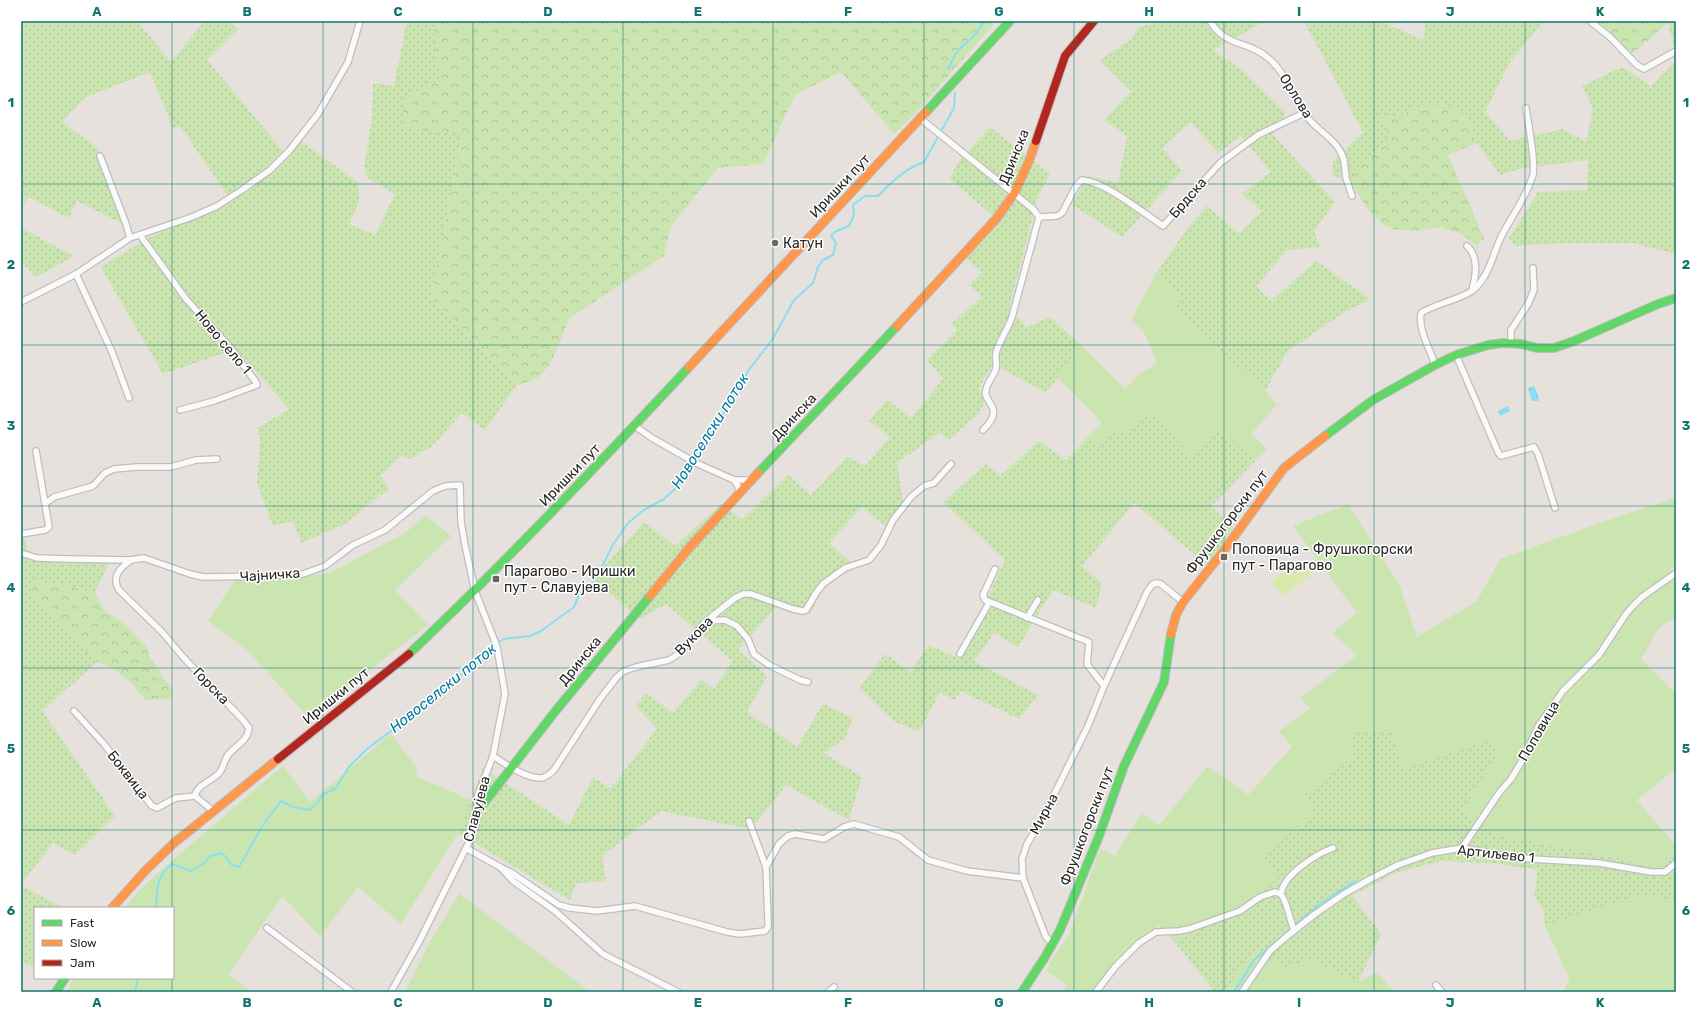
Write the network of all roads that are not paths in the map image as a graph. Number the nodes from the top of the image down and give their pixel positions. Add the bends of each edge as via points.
1 (360, 21) edge
2 (1010, 21) edge
3 (1094, 21) edge
4 (1210, 21) edge
5 (1590, 21) edge
6 (1676, 51) edge
7 (1526, 108) dead end
8 (1304, 113) junction
9 (921, 119) junction
10 (100, 156) dead end
11 (1014, 194) junction
12 (1352, 196) dead end
13 (1039, 217) junction
14 (140, 235) junction
15 (130, 238) junction
16 (1467, 246) dead end
17 (1533, 268) dead end
18 (76, 274) junction
19 (1472, 290) junction
20 (1676, 298) edge
21 (21, 302) edge
22 (1511, 343) junction
23 (1456, 355) junction
24 (1435, 365) junction
25 (129, 398) dead end
26 (180, 410) dead end
27 (635, 426) junction
28 (984, 430) dead end
29 (36, 451) dead end
30 (217, 459) dead end
31 (951, 464) dead end
32 (734, 480) junction
33 (751, 480) junction
34 (460, 485) joint
35 (739, 493) junction
36 (46, 503) junction
37 (1555, 508) dead end
38 (21, 534) edge
39 (21, 553) edge
40 (130, 560) junction
41 (995, 569) dead end
42 (1676, 573) edge
43 (475, 591) junction
44 (1038, 600) dead end
45 (1183, 602) junction
46 (989, 603) junction
47 (1027, 618) junction
48 (704, 622) junction
49 (960, 654) dead end
50 (808, 682) dead end
51 (1104, 686) junction
52 (74, 711) dead end
53 (493, 756) junction
54 (512, 768) junction
55 (195, 796) junction
56 (213, 812) junction
57 (477, 812) junction
58 (749, 821) dead end
59 (466, 848) junction
60 (1333, 848) dead end
61 (1462, 848) junction
62 (1676, 863) edge
63 (500, 867) junction
64 (766, 867) junction
65 (1023, 878) junction
66 (1281, 894) junction
67 (113, 907) edge
68 (267, 928) dead end
69 (1294, 930) junction
70 (1053, 944) junction
71 (64, 979) edge
72 (1436, 985) dead end
73 (834, 987) dead end
74 (56, 992) edge
75 (352, 992) edge
76 (391, 992) edge
77 (678, 992) edge
78 (828, 992) edge
79 (1022, 992) edge
80 (1096, 992) edge
81 (1242, 992) edge
82 (1442, 992) edge

1 - 14 street via 348,62 335,87 318,114 275,165 217,206
2 - 9 street, Иришки пут
3 - 11 street, Дринска via 1065,56 1029,161
4 - 8 street, Орлова via 1223,37 1267,57 1284,74
5 - 6 street via 1644,69
7 - 19 street via 1533,174 1516,212 1502,235 1489,268
8 - 12 street, Орлова via 1334,142 1343,157
8 - 13 street, Брдска via 1258,135 1220,163 1163,226 1147,213 1098,184 1082,180 1076,186 1062,213 1057,216
9 - 11 street
9 - 27 street, Иришки пут
10 - 15 street
11 - 13 street
11 - 33 street, Дринска via 996,218 925,296
13 - 28 street via 1011,318 996,353 996,369 985,391 991,403 993,417
14 - 15 street
14 - 26 street, Ново село 1 via 186,299 228,345 257,386
15 - 18 street
16 - 19 street via 1474,252
17 - 22 street via 1534,290 1511,330
18 - 21 street
18 - 25 street via 112,352
19 - 24 street via 1421,313 1423,334
20 - 22 street, Фрушкогорски пут via 1554,348
22 - 23 street, Фрушкогорски пут via 1488,345
23 - 24 street, Фрушкогорски пут
23 - 37 street via 1498,452 1502,456 1534,447
24 - 45 street, Фрушкогорски пут via 1373,400 1284,468
27 - 32 street via 688,459
27 - 43 street, Иришки пут
29 - 36 street
30 - 36 street via 196,460 171,467 137,466 114,469 105,473 93,486 54,497
31 - 48 street, Вукова via 934,483 924,486 911,497 893,520 881,545 869,560 845,568 823,584 806,610 743,594
32 - 33 street
32 - 35 street
33 - 35 street, Дринска
34 - 40 street, Чајничка via 445,486 433,491 385,530 349,548 325,566 303,574 203,577 144,558
34 - 43 street, Славујева via 461,522
35 - 54 street, Дринска via 650,595
36 - 38 street via 49,527
39 - 40 street, Чајничка via 37,558
40 - 55 street, Горска via 116,576 115,582 119,590 162,632 249,728 244,740 228,755 220,772 196,790
41 - 46 street via 984,595
42 - 61 street, Поповица via 1642,596 1626,614 1599,655 1563,691 1539,725 1511,779
43 - 53 street, Славујева via 497,647 505,694
43 - 56 street, Иришки пут via 403,659
44 - 47 street
45 - 51 street, Мирна via 1161,584 1152,584
45 - 70 street, Фрушкогорски пут via 1173,626 1164,682 1124,766
46 - 47 street
46 - 49 street
47 - 51 street via 1089,642 1087,664
48 - 50 street via 725,620 737,626 748,639 754,654 769,665
48 - 54 street, Вукова via 680,653 669,660 636,666 617,677 549,775 542,778
51 - 65 street, Мирна via 1088,726 1027,844 1022,859
52 - 55 street, Боквица via 154,807 157,808 176,798
53 - 54 street, Вукова
53 - 57 street, Славујева via 478,795
54 - 57 street, Дринска
55 - 56 street
56 - 67 street, Иришки пут via 161,855
57 - 59 street, Славујева via 476,825
58 - 64 street
59 - 63 street
59 - 76 street, Славујева
60 - 66 street via 1324,851 1286,880
61 - 62 street, Артиљево 1 via 1516,858 1599,863 1651,872 1666,872
61 - 69 street, Артиљево 1 via 1432,853 1398,865 1344,894
63 - 64 street via 559,905 605,910 635,906 740,934 765,931 768,927
63 - 77 street via 513,881 555,910 603,954
64 - 65 street via 779,844 788,836 795,834 824,838 854,824 898,837 928,860 966,871
65 - 70 street, Мирна via 1046,938
66 - 69 street
66 - 80 street via 1275,892 1260,897 1240,911 1189,929 1179,932 1156,932 1140,943 1115,967
68 - 75 street
69 - 81 street, Артиљево 1 via 1270,952
70 - 79 street, Фрушкогорски пут
71 - 74 street
72 - 82 street
73 - 78 street

